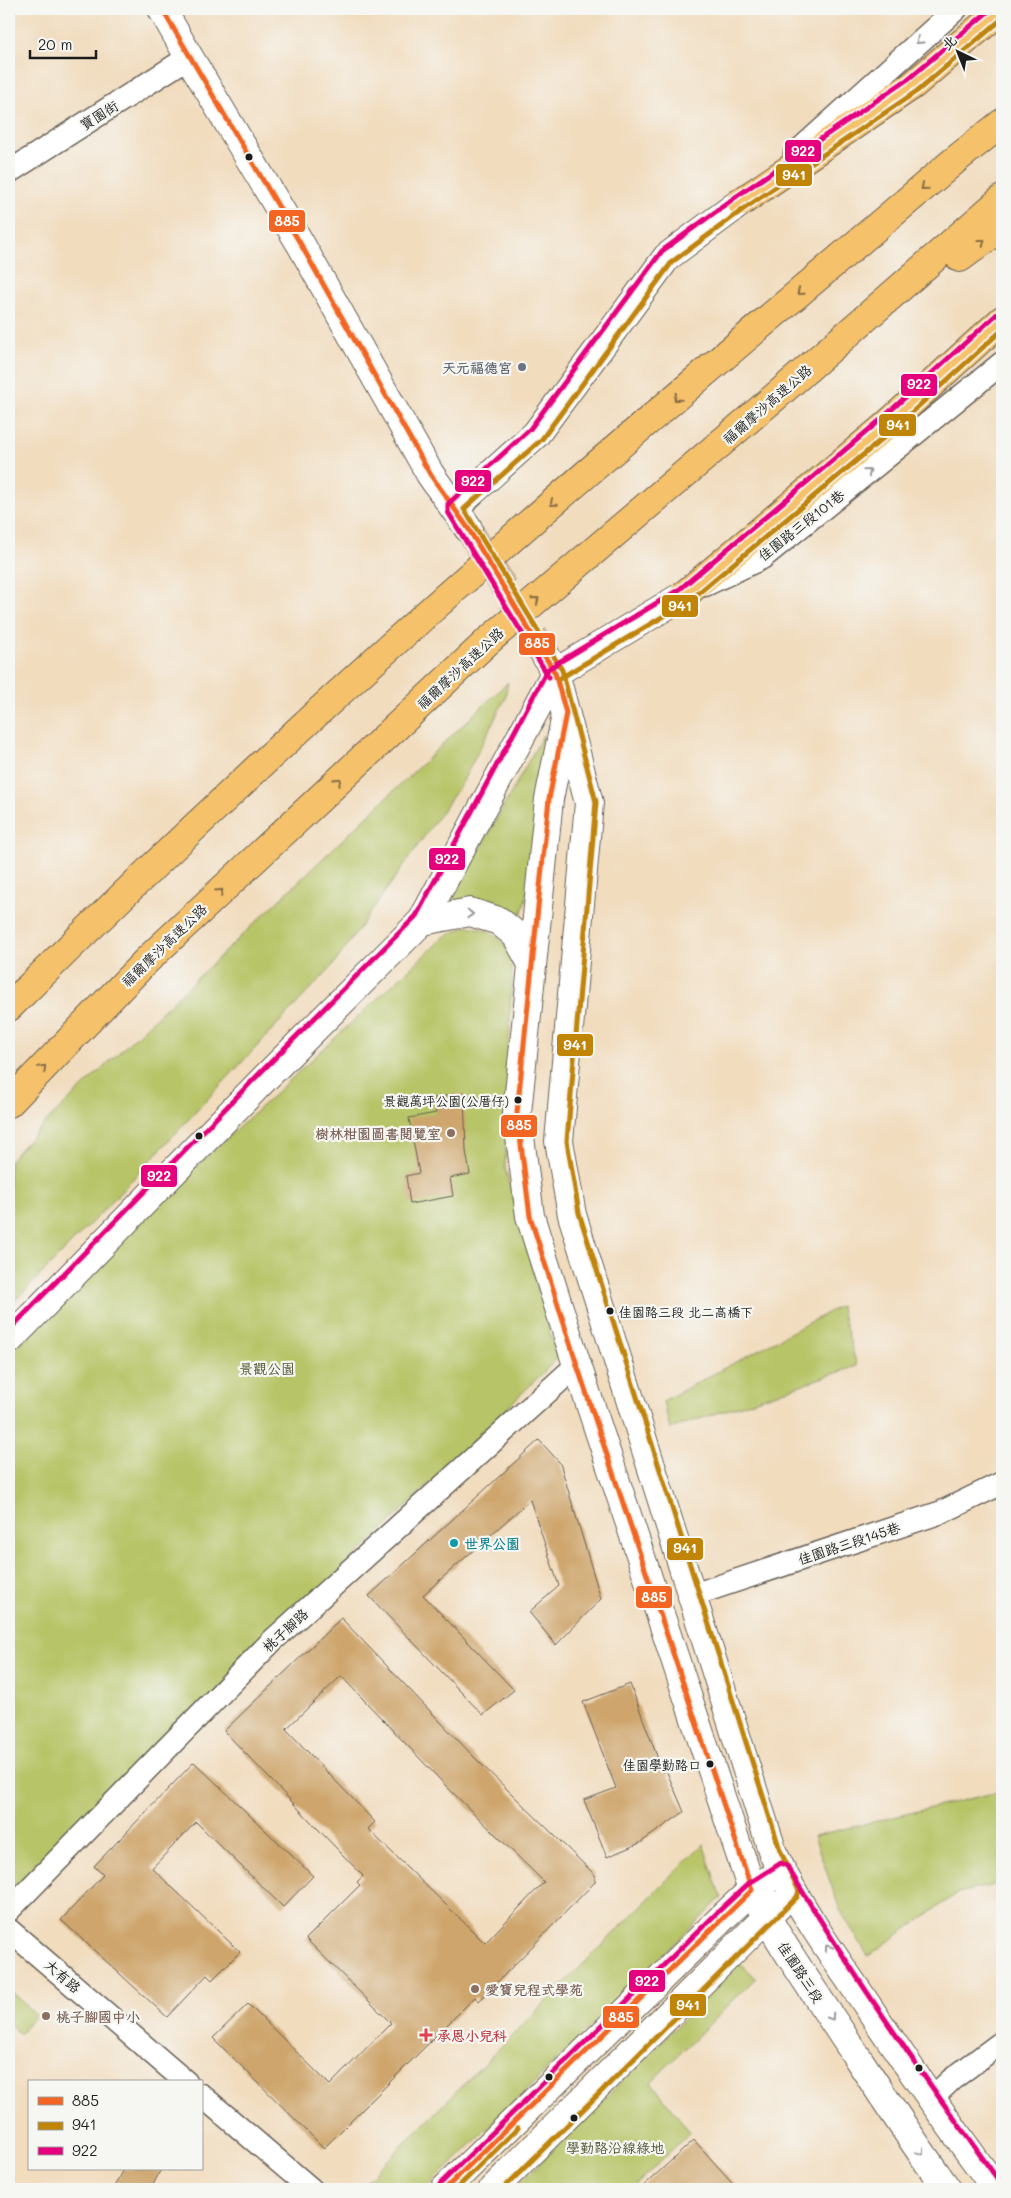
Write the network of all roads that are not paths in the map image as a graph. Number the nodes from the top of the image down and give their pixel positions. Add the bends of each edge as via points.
1 (162, 9) edge
2 (956, 9) edge
3 (1002, 9) edge
4 (189, 57) junction
5 (1002, 121) edge
6 (9, 172) edge
7 (1002, 200) edge
8 (741, 202) junction
9 (1002, 226) edge
10 (1002, 320) edge
11 (1002, 363) edge
12 (775, 397) junction
13 (684, 595) junction
14 (541, 647) tunnel mouth
15 (555, 673) junction
16 (566, 713) junction
17 (422, 921) junction
18 (532, 964) junction
19 (9, 1007) edge
20 (9, 1103) edge
21 (9, 1340) edge
22 (577, 1365) junction
23 (1002, 1482) edge
24 (693, 1595) junction
25 (787, 1881) junction
26 (752, 1890) junction
27 (9, 1910) edge
28 (766, 1918) junction
29 (9, 1930) edge
30 (1002, 2042) edge
31 (184, 2080) edge
32 (202, 2096) edge
33 (930, 2100) junction
34 (311, 2189) edge
35 (445, 2189) edge
36 (493, 2189) edge
37 (947, 2189) edge
38 (996, 2189) edge

1 - 4 street
2 -> 8 street
3 - 8 highway via 913,85
4 - 6 street, 寶園街
4 - 8 street via 300,243 430,474 461,518 536,434 667,257
5 -> 19 highway via 518,534 314,716 107,910
7 - 12 highway, 福爾摩沙高速公路
12 -> 9 highway
10 - 13 highway via 884,428
13 -> 11 street, 佳園路三段101巷 via 762,558
20 -> 12 highway, 福爾摩沙高速公路 via 146,961 488,641
13 - 15 street, 佳園路三段101巷
14 - 15 street, 佳園路三段
15 - 16 street, 佳園路三段
15 - 17 street
16 - 18 street, 佳園路三段 via 549,799
16 - 24 street, 佳園路三段 via 589,803 559,1141 572,1215
17 -> 18 street via 470,912 499,921 516,935
17 - 21 street
18 - 22 street, 佳園路三段 via 517,1113 530,1216
22 - 26 street, 佳園路三段
22 - 27 street, 桃子腳路 via 272,1641
23 - 24 street, 佳園路三段145巷 via 942,1512
24 - 25 street, 佳園路三段 via 773,1853
25 - 26 street
25 - 28 street
33 -> 25 street, 佳園路三段
26 - 28 street, 佳園路三段
26 - 35 street
28 - 36 street
28 -> 37 street, 佳園路三段
29 - 31 street, 大有路
30 - 33 street
32 - 34 street
33 - 38 street, 佳園路三段

